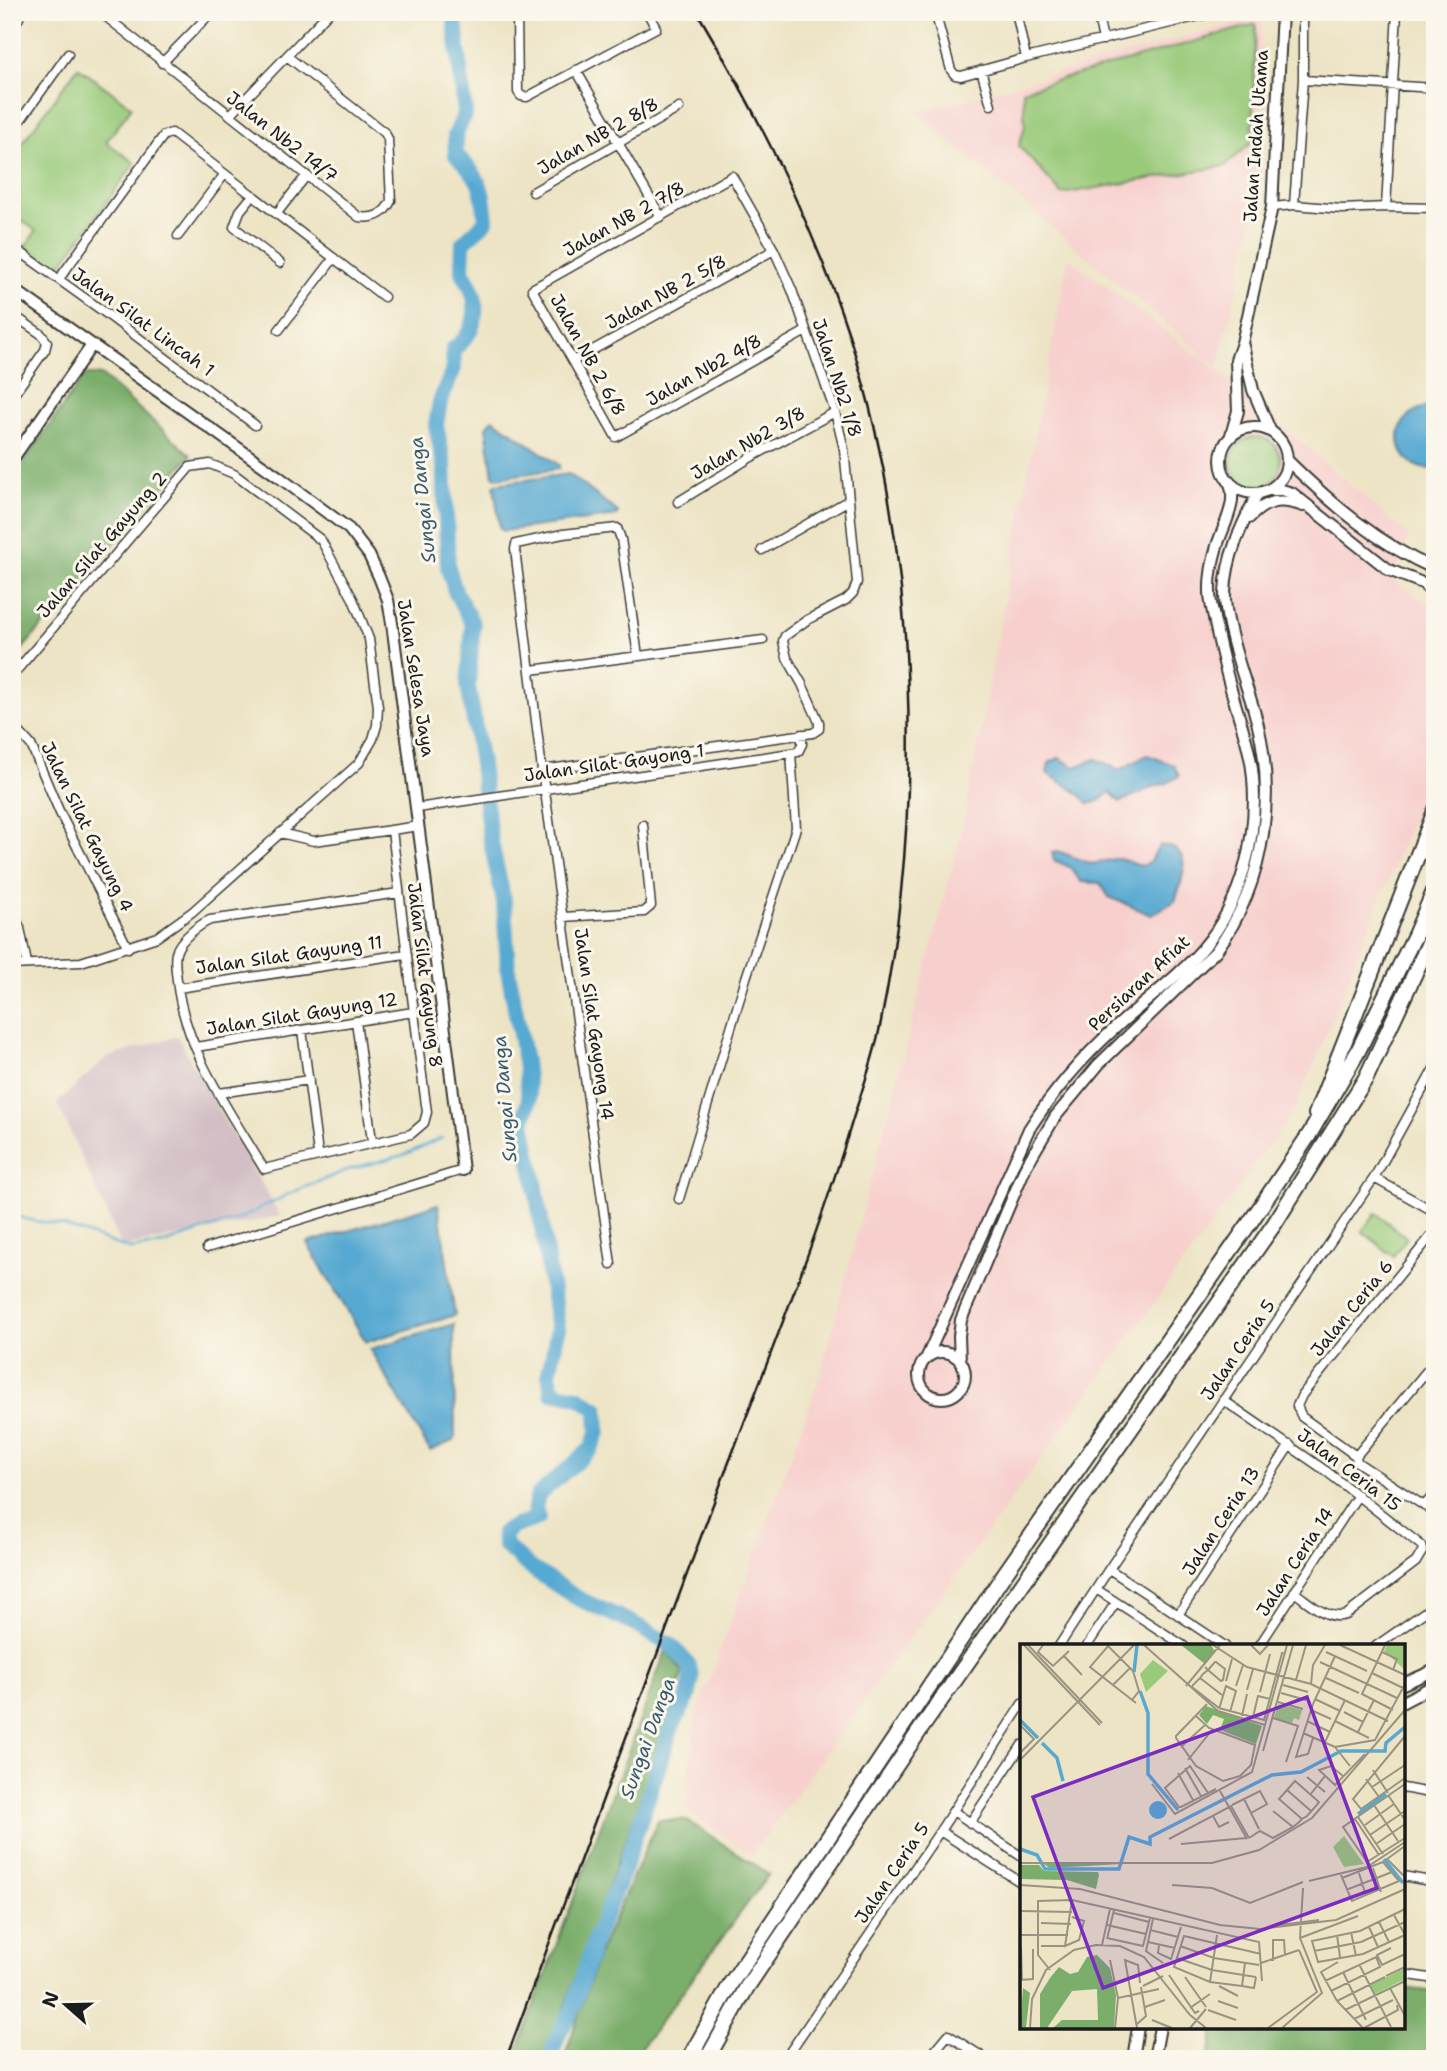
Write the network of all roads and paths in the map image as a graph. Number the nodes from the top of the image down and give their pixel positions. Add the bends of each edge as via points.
1 (100, 12) edge
2 (212, 12) edge
3 (329, 12) edge
4 (517, 12) edge
5 (647, 12) edge
6 (935, 12) edge
7 (1016, 12) edge
8 (1097, 12) edge
9 (1216, 12) edge
10 (1282, 12) edge
11 (1303, 12) edge
12 (1397, 12) edge
13 (1179, 17) edge
14 (19, 18) dead end
15 (12, 27) edge
16 (1103, 40) junction
17 (68, 54) dead end
18 (288, 57) junction
19 (1026, 58) junction
20 (162, 63) junction
21 (576, 70) junction
22 (981, 70) junction
23 (1303, 80) junction
24 (1393, 86) junction
25 (1435, 88) edge
26 (991, 105) dead end
27 (679, 108) dead end
28 (230, 115) junction
29 (12, 132) edge
30 (618, 143) junction
31 (224, 175) junction
32 (306, 176) junction
33 (732, 176) joint
34 (533, 192) dead end
35 (253, 195) junction
36 (1294, 205) junction
37 (1272, 207) junction
38 (1386, 207) junction
39 (1435, 208) edge
40 (277, 213) junction
41 (661, 216) junction
42 (178, 236) dead end
43 (12, 246) edge
44 (774, 250) junction
45 (334, 258) junction
46 (280, 263) dead end
47 (59, 279) junction
48 (12, 288) edge
49 (532, 289) joint
50 (384, 297) dead end
51 (12, 314) edge
52 (279, 330) dead end
53 (806, 331) junction
54 (1242, 343) junction
55 (92, 345) junction
56 (573, 361) junction
57 (12, 397) edge
58 (835, 412) junction
59 (255, 425) dead end
60 (1270, 430) junction
61 (1231, 435) junction
62 (616, 437) joint
63 (12, 460) edge
64 (1287, 460) junction
65 (1228, 480) junction
66 (1263, 491) junction
67 (849, 500) junction
68 (678, 502) dead end
69 (1318, 511) junction
70 (1242, 525) junction
71 (762, 550) dead end
72 (1434, 568) edge
73 (1211, 584) junction
74 (1225, 586) junction
75 (1433, 588) edge
76 (763, 640) dead end
77 (638, 656) junction
78 (531, 670) junction
79 (12, 676) edge
80 (12, 724) edge
81 (802, 734) junction
82 (790, 753) junction
83 (542, 770) junction
84 (544, 789) junction
85 (417, 808) junction
86 (1435, 811) edge
87 (643, 825) dead end
88 (419, 826) junction
89 (391, 830) junction
90 (280, 833) junction
91 (1435, 889) edge
92 (399, 893) junction
93 (12, 909) edge
94 (563, 917) junction
95 (1219, 927) junction
96 (1435, 930) edge
97 (1230, 933) junction
98 (128, 948) junction
99 (405, 954) junction
100 (27, 964) junction
101 (12, 965) edge
102 (178, 988) junction
103 (413, 1012) junction
104 (1129, 1016) junction
105 (356, 1021) junction
106 (1115, 1028) junction
107 (1137, 1028) junction
108 (302, 1030) junction
109 (1124, 1039) junction
110 (196, 1047) junction
111 (1435, 1067) edge
112 (309, 1080) junction
113 (219, 1093) junction
114 (1309, 1135) junction
115 (373, 1141) junction
116 (318, 1154) junction
117 (463, 1170) joint
118 (1374, 1178) junction
119 (679, 1199) dead end
120 (1435, 1212) edge
121 (1435, 1231) edge
122 (207, 1248) dead end
123 (611, 1264) dead end
124 (926, 1359) junction
125 (960, 1361) junction
126 (1435, 1361) edge
127 (1223, 1400) junction
128 (1290, 1445) junction
129 (1356, 1455) junction
130 (1435, 1493) edge
131 (1358, 1495) junction
132 (1424, 1506) junction
133 (1435, 1513) edge
134 (1108, 1569) junction
135 (1096, 1589) junction
136 (1294, 1592) junction
137 (1116, 1602) junction
138 (1429, 1609) dead end
139 (1178, 1615) junction
140 (1060, 1644) edge
141 (1088, 1644) edge
142 (1181, 1644) edge
143 (1222, 1644) edge
144 (1260, 1644) edge
145 (1379, 1644) edge
146 (1435, 1670) edge
147 (1405, 1683) edge
148 (1435, 1685) edge
149 (1405, 1701) edge
150 (1020, 1707) edge
151 (1020, 1748) edge
152 (1405, 1788) edge
153 (1435, 1794) edge
154 (953, 1811) junction
155 (970, 1824) junction
156 (940, 1831) junction
157 (1020, 1856) edge
158 (1405, 1876) edge
159 (1020, 1882) edge
160 (1435, 1882) edge
161 (1405, 1974) edge
162 (1435, 1979) edge
163 (1138, 2029) edge
164 (1160, 2029) edge
165 (689, 2059) edge
166 (707, 2059) edge
167 (785, 2059) edge
168 (928, 2059) edge
169 (986, 2059) edge
170 (1133, 2059) edge
171 (1154, 2059) edge

1 - 20 street, Jalan Nb2 14/7
2 - 20 street
3 - 18 street
4 - 21 street via 521,96
5 - 21 street via 656,27
6 - 22 street via 955,75
7 - 19 street
8 - 16 street
9 - 13 street
10 - 37 street, Jalan Indah Utama
11 - 23 street
12 - 24 street
13 - 16 street
14 - 15 street
16 - 19 street
17 - 29 street
18 - 28 street
18 - 32 street, Jalan Nb2 14/7 via 386,133 391,201 376,217 359,217
19 - 22 street
20 - 28 street, Jalan Nb2 14/7
21 - 30 street
22 - 26 street
23 - 24 street
23 - 36 street
24 - 25 street
24 - 38 street
27 - 30 street, Jalan NB 2 8/8
28 - 32 street, Jalan Nb2 14/7
30 - 34 street, Jalan NB 2 8/8
30 - 41 street
31 - 35 street
31 - 42 street
31 - 47 street via 180,138 164,135
32 - 40 street
33 - 41 street, Jalan NB 2 7/8
33 - 44 street, Jalan Nb2 1/8
35 - 40 street
35 - 46 street via 234,227
36 - 37 street
36 - 38 street
37 - 54 street, Jalan Indah Utama
38 - 39 street
40 - 45 street
41 - 49 street, Jalan NB 2 7/8
43 - 47 street, Jalan Silat Lincah 1
44 - 53 street, Jalan Nb2 1/8
44 - 56 street, Jalan NB 2 5/8
45 - 50 street
45 - 52 street
47 - 59 street, Jalan Silat Lincah 1
48 - 55 street, Jalan Selesa Jaya
49 - 56 street, Jalan NB 2 6/8
51 - 57 street via 47,342
53 - 58 street, Jalan Nb2 1/8
53 - 62 street, Jalan Nb2 4/8
54 - 60 street via 1253,390
54 - 61 street, Jalan Indah Utama via 1236,360 1238,411
55 - 63 street
55 - 85 street, Jalan Selesa Jaya via 341,523 369,555 388,600
56 - 62 street, Jalan NB 2 6/8
58 - 67 street, Jalan Nb2 1/8
58 - 68 street, Jalan Nb2 3/8
60 - 61 street via 1250,427
60 - 64 street via 1283,443
61 - 65 street via 1221,462
64 - 66 street via 1282,478
64 - 72 street via 1373,534
65 - 66 street via 1247,492
65 - 73 street, Persiaran Afiat via 1233,488 1231,505 1217,545
66 - 69 street via 1292,493
66 - 70 street, Persiaran Afiat
67 - 71 street
67 - 81 street, Jalan Nb2 1/8 via 858,572 853,593 783,640 787,658 819,722 819,729
69 - 70 street via 1278,500 1258,509
69 - 75 street via 1390,570
70 - 74 street, Persiaran Afiat
73 - 74 street
73 - 95 street, Persiaran Afiat via 1215,624 1253,776 1254,799 1251,844
74 - 97 street, Persiaran Afiat via 1232,633 1259,725 1268,804 1253,874
76 - 77 street
77 - 78 street
77 - 78 street, Jalan Silat Gayong 14 via 621,538 613,527 516,544
78 - 83 street, Jalan Silat Gayong 14
79 - 90 street, Jalan Silat Gayung 2 via 190,467 210,464 234,474 321,540 369,639 378,707 373,739 359,763
80 - 98 street, Jalan Silat Gayung 4 via 31,745
81 - 82 street via 801,748
81 - 83 street
82 - 84 street, Jalan Silat Gayong 1
82 - 119 street via 796,828
83 - 84 street, Jalan Silat Gayong 14
84 - 85 street, Jalan Silat Gayong 1
84 - 94 street, Jalan Silat Gayong 14
85 - 88 street, Jalan Selesa Jaya
86 - 114 highway
87 - 94 street via 651,906 644,912
88 - 89 street
88 - 117 street, Jalan Selesa Jaya
89 - 90 street via 314,841
89 - 92 street, Jalan Silat Gayung 8
90 - 98 street via 192,912 157,937
91 - 114 highway via 1357,1053
92 - 99 street, Jalan Silat Gayung 8
92 - 102 street via 202,923 176,954
93 - 100 street
94 - 123 street, Jalan Silat Gayong 14
95 - 97 street
95 - 104 street, Persiaran Afiat via 1203,948
96 - 166 highway via 1366,1078 1281,1213 920,1730 747,1987
97 - 107 street, Persiaran Afiat
98 - 100 street via 81,962
99 - 102 street, Jalan Silat Gayung 11
99 - 103 street, Jalan Silat Gayung 8
100 - 101 street
102 - 110 street via 180,1008
103 - 105 street, Jalan Silat Gayung 12
103 - 115 street, Jalan Silat Gayung 8 via 427,1112 424,1123 411,1134
104 - 106 street, Persiaran Afiat
104 - 107 street
105 - 108 street, Jalan Silat Gayung 12
105 - 115 street
106 - 109 street
106 - 124 street, Persiaran Afiat via 1072,1070 1029,1129
107 - 109 street, Persiaran Afiat
108 - 110 street, Jalan Silat Gayung 12
108 - 112 street
109 - 125 street, Persiaran Afiat via 1055,1117 1026,1166 961,1320
110 - 113 street
111 - 118 street, Jalan Ceria 5
112 - 113 street
112 - 116 street
113 - 116 street via 264,1169
114 - 165 highway via 1003,1576 731,1983
115 - 116 street
117 - 122 street
118 - 120 street
118 - 127 street, Jalan Ceria 5
121 - 129 street, Jalan Ceria 6 via 1297,1406 1302,1417
124 - 125 street via 947,1353
124 - 125 street, Persiaran Afiat via 919,1372 921,1387 940,1398 954,1395 963,1383
126 - 129 street
127 - 128 street, Jalan Ceria 15
127 - 134 street, Jalan Ceria 5
128 - 131 street, Jalan Ceria 15
128 - 139 street, Jalan Ceria 13
129 - 132 street via 1357,1462
130 - 132 street
131 - 136 street, Jalan Ceria 14
131 - 136 street, Jalan Ceria 15 via 1416,1540 1423,1550 1421,1557 1340,1617 1327,1614
132 - 133 street
134 - 135 street, Jalan Ceria 5
134 - 139 street
135 - 137 street
135 - 140 street, Jalan Ceria 5
136 - 144 street, Jalan Ceria 14
137 - 141 street
137 - 142 street
138 - 145 street
139 - 143 street
146 - 147 street
148 - 149 street
150 - 154 street, Jalan Ceria 5
151 - 155 street
152 - 153 street
154 - 155 street
154 - 156 street, Jalan Ceria 5
155 - 157 street
156 - 159 street
156 - 167 street, Jalan Ceria 5
158 - 160 street
161 - 162 street
163 - 170 street
164 - 171 street
168 - 169 street via 948,2035

